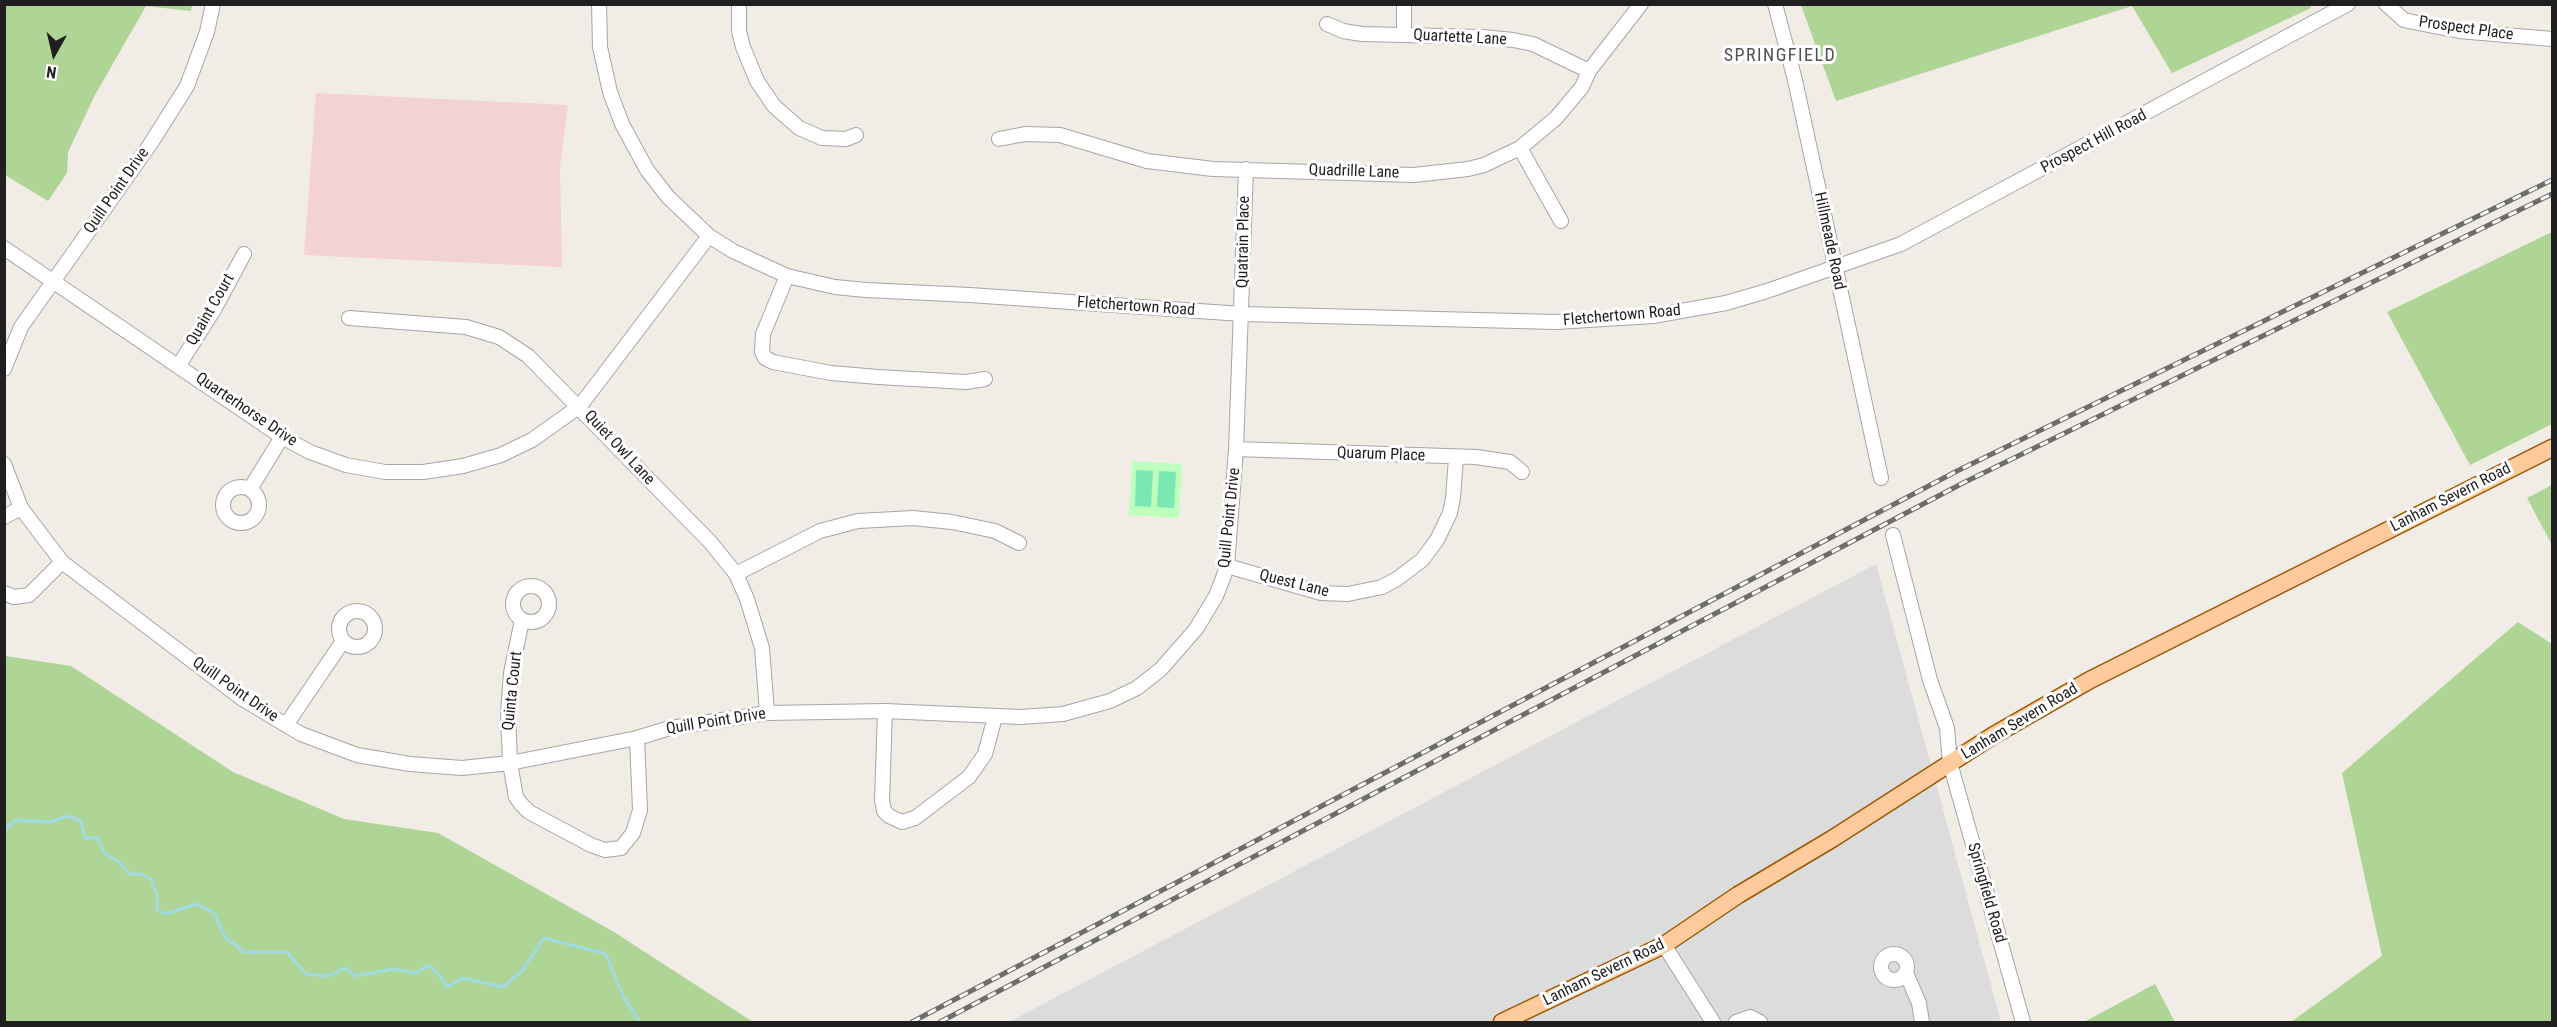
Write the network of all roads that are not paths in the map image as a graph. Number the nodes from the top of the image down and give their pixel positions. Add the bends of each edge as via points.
1 (213, 4) edge
2 (599, 4) edge
3 (739, 4) edge
4 (1404, 4) edge
5 (1641, 4) edge
6 (1775, 4) edge
7 (2348, 4) edge
8 (2386, 4) edge
9 (1327, 24) dead end
10 (1404, 34) junction
11 (2553, 39) edge
12 (1589, 71) junction
13 (856, 135) dead end
14 (999, 139) dead end
15 (1520, 148) junction
16 (1246, 169) junction
17 (1561, 221) dead end
18 (709, 236) junction
19 (4, 248) edge
20 (244, 254) dead end
21 (1834, 267) junction
22 (787, 276) junction
23 (53, 281) junction
24 (1242, 314) junction
25 (349, 318) dead end
26 (179, 365) junction
27 (4, 369) edge
28 (986, 379) dead end
29 (579, 406) junction
30 (282, 437) junction
31 (2553, 448) edge
32 (1236, 449) junction
33 (1456, 458) junction
34 (4, 464) edge
35 (1522, 472) dead end
36 (1881, 478) dead end
37 (250, 489) dead end
38 (21, 508) junction
39 (4, 517) edge
40 (1893, 535) dead end
41 (1019, 543) dead end
42 (62, 562) junction
43 (1227, 567) junction
44 (736, 574) junction
45 (4, 593) edge
46 (522, 620) dead end
47 (343, 641) dead end
48 (885, 711) junction
49 (767, 713) junction
50 (995, 717) junction
51 (285, 725) junction
52 (637, 738) junction
53 (1950, 763) junction
54 (510, 764) junction
55 (1664, 945) junction
56 (1906, 974) dead end
57 (1502, 1023) edge
58 (1713, 1023) edge
59 (1736, 1023) edge
60 (1760, 1023) edge
61 (1922, 1023) edge
62 (2023, 1023) edge

1 - 23 street, Quill Point Drive via 207,33 187,86
2 - 18 street, Fletchertown Road via 603,62 622,124 652,177
3 - 13 street via 743,46 756,81 774,106 800,128 822,138 846,139
4 - 10 street
5 - 12 street, Quadrille Lane
6 - 21 street, Hillmeade Road
7 - 21 street, Prospect Hill Road via 1932,229
8 - 11 street, Prospect Place via 2404,20 2459,31
9 - 10 street, Quartette Lane via 1362,34
10 - 12 street, Quartette Lane via 1482,37 1533,44
12 - 15 street, Quadrille Lane via 1568,106
14 - 16 street, Quadrille Lane via 1025,134 1060,135 1147,161
15 - 16 street, Quadrille Lane via 1484,165 1436,174
15 - 17 street
16 - 24 street, Quatrain Place
18 - 22 street, Fletchertown Road
18 - 29 street, Quarterhorse Drive
19 - 23 street, Quarterhorse Drive
20 - 26 street, Quaint Court
21 - 24 street, Fletchertown Road via 1726,303 1599,321
21 - 36 street, Hillmeade Road
22 - 24 street, Fletchertown Road via 866,290
22 - 28 street via 763,334 765,358 810,370 878,377 966,382
23 - 26 street, Quarterhorse Drive
23 - 27 street, Quill Point Drive via 21,327
24 - 32 street, Quill Point Drive
25 - 29 street, Quiet Owl Lane via 466,327 500,337 528,356
26 - 30 street, Quarterhorse Drive
29 - 30 street, Quarterhorse Drive via 532,440 501,456 423,472 385,472 346,465
29 - 44 street, Quiet Owl Lane
30 - 37 street
31 - 53 main road, Lanham Severn Road via 2138,654
32 - 33 street, Quarum Place
32 - 43 street, Quill Point Drive
33 - 35 street, Quarum Place via 1498,459 1510,462
33 - 43 street, Quest Lane via 1452,506 1437,540 1422,560 1382,587 1348,594 1321,593
34 - 38 street, Quill Point Drive
38 - 39 street
38 - 42 street, Quill Point Drive
40 - 53 street via 1927,670 1947,729
41 - 44 street via 995,531 936,520 858,521 820,531
42 - 45 street via 29,595 14,597
42 - 51 street, Quill Point Drive via 241,698
43 - 50 street, Quill Point Drive via 1216,596 1192,636 1137,688 1110,701 1063,714
44 - 49 street, Quiet Owl Lane via 762,648
46 - 54 street, Quinta Court via 509,696
47 - 51 street
48 - 49 street, Quill Point Drive
48 - 50 street, Quill Point Drive
48 - 50 street via 882,800 884,811 902,822 915,818 969,777 985,754
49 - 52 street, Quill Point Drive via 670,728
51 - 54 street, Quill Point Drive via 336,749 383,760 462,768
52 - 54 street, Quill Point Drive
52 - 54 street, Quinta Court via 640,810 628,842 614,850 591,845 529,812 516,796
53 - 55 main road, Lanham Severn Road
53 - 62 street, Springfield Road
55 - 57 main road, Lanham Severn Road
55 - 58 street
56 - 61 street via 1919,1003
59 - 60 street via 1750,1017

